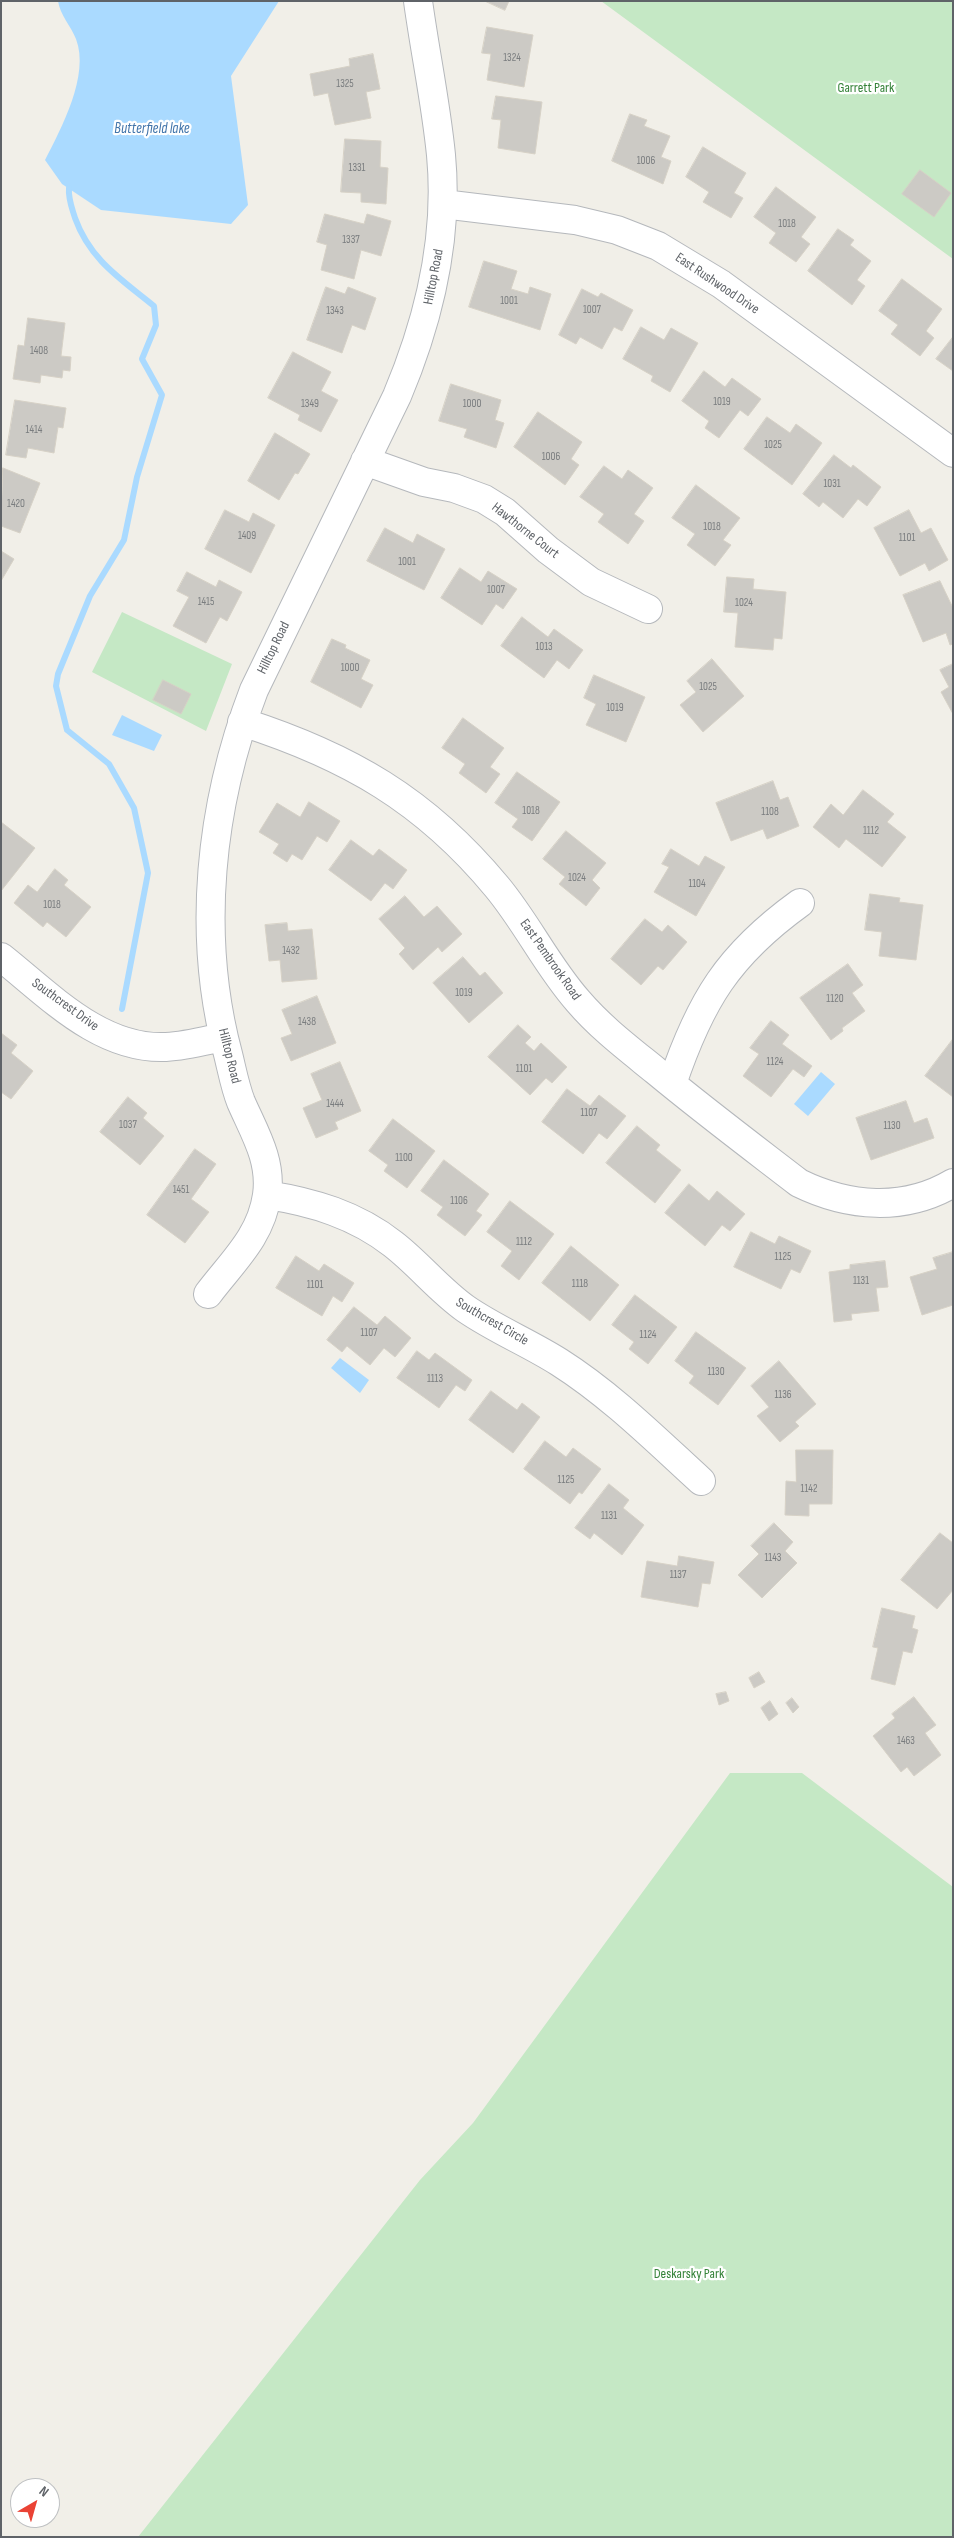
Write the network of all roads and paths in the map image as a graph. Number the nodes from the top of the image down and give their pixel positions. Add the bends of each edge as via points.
1 (418, 1) edge
2 (443, 204) junction
3 (953, 453) edge
4 (365, 461) junction
5 (648, 609) dead end
6 (242, 722) junction
7 (800, 903) dead end
8 (1, 957) edge
9 (223, 1037) junction
10 (672, 1084) junction
11 (953, 1183) edge
12 (267, 1195) junction
13 (208, 1294) dead end
14 (701, 1482) dead end

1 - 2 street, Hilltop Road via 441,156
2 - 3 street, East Rushwood Drive via 575,220 617,230 658,246 721,284
2 - 4 street, Hilltop Road via 436,272 416,352
4 - 5 street, Hawthorne Court via 484,499 510,516 591,582
4 - 6 street, Hilltop Road via 254,690
6 - 9 street, Hilltop Road via 217,826 210,893 216,1000
6 - 10 street, East Pembrook Road via 297,740 346,762 426,815 466,851 498,888 578,1001 608,1032
7 - 10 street via 750,944 724,973 688,1036
8 - 9 street, Southcrest Drive via 86,1024 108,1035 136,1044 164,1047
9 - 12 street, Hilltop Road via 240,1100 262,1145 268,1176
10 - 11 street, East Pembrook Road via 799,1184 821,1194 844,1200 888,1203 916,1198
12 - 13 street, Hilltop Road via 254,1237
12 - 14 street, Southcrest Circle via 302,1200 365,1225 393,1244 441,1291 468,1311 559,1362 596,1388

